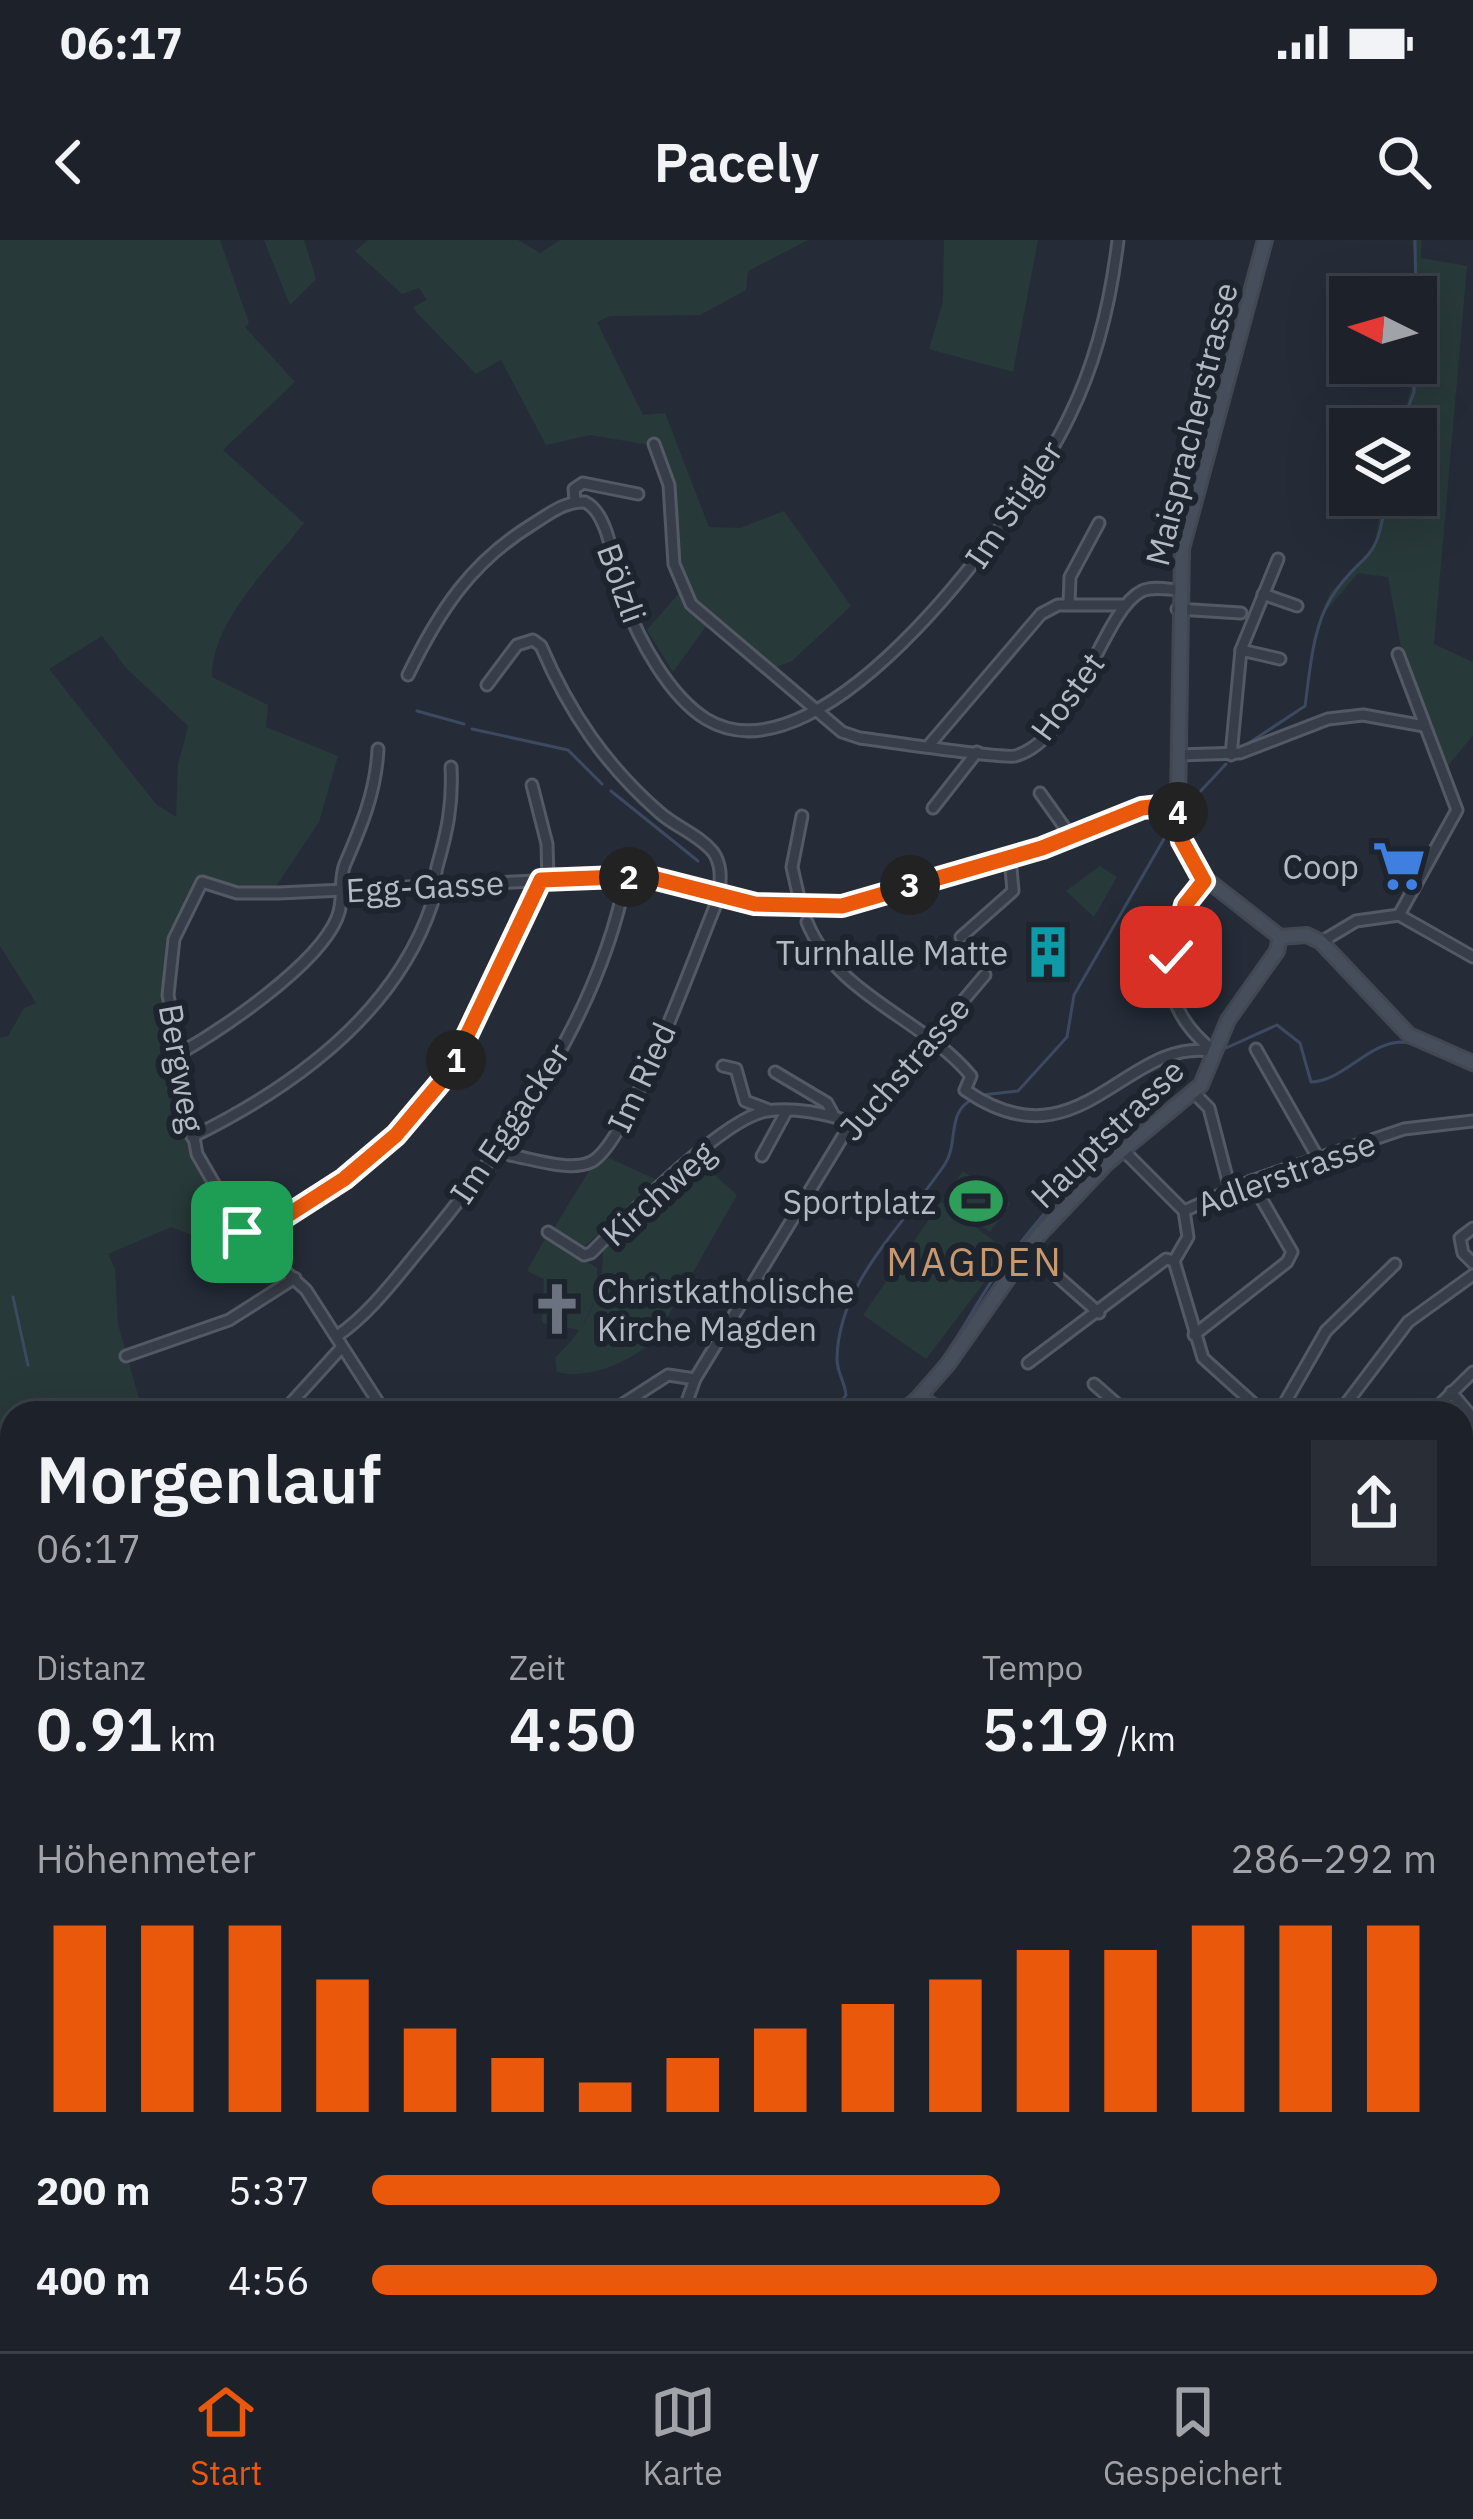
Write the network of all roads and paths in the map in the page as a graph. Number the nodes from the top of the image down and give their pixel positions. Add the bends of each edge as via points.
1 (1118, 240) edge
2 (1264, 240) edge
3 (654, 444) dead end
4 (638, 494) dead end
5 (575, 501) junction
6 (1099, 523) dead end
7 (1278, 559) dead end
8 (1178, 590) junction
9 (1263, 594) junction
10 (1069, 604) junction
11 (1125, 605) junction
12 (1297, 606) dead end
13 (1177, 609) junction
14 (1241, 613) dead end
15 (1240, 650) junction
16 (1398, 653) dead end
17 (1280, 659) dead end
18 (408, 675) dead end
19 (487, 685) dead end
20 (817, 712) junction
21 (1424, 726) junction
22 (931, 743) junction
23 (378, 749) dead end
24 (977, 752) junction
25 (1235, 754) junction
26 (1178, 755) junction
27 (452, 767) dead end
28 (532, 785) dead end
29 (1040, 793) dead end
30 (1178, 805) junction
31 (933, 808) dead end
32 (802, 816) dead end
33 (1070, 836) junction
34 (1010, 857) junction
35 (626, 877) junction
36 (544, 880) junction
37 (1204, 881) junction
38 (202, 882) joint
39 (434, 886) junction
40 (341, 891) junction
41 (718, 897) junction
42 (801, 907) junction
43 (1399, 915) junction
44 (807, 922) dead end
45 (961, 937) dead end
46 (1280, 937) junction
47 (1321, 942) junction
48 (1473, 958) edge
49 (985, 975) dead end
50 (930, 1037) junction
51 (1256, 1049) dead end
52 (1216, 1052) junction
53 (177, 1055) junction
54 (1473, 1063) edge
55 (723, 1066) dead end
56 (775, 1072) dead end
57 (1194, 1093) junction
58 (769, 1110) junction
59 (787, 1112) junction
60 (834, 1116) junction
61 (1064, 1116) junction
62 (1473, 1121) edge
63 (851, 1123) junction
64 (1060, 1130) dead end
65 (192, 1137) junction
66 (501, 1145) junction
67 (1122, 1149) junction
68 (761, 1156) dead end
69 (1318, 1158) junction
70 (1251, 1181) junction
71 (1230, 1189) junction
72 (1184, 1211) junction
73 (1473, 1228) edge
74 (548, 1232) dead end
75 (249, 1240) junction
76 (1174, 1261) junction
77 (1395, 1264) dead end
78 (1473, 1264) edge
79 (1473, 1274) edge
80 (1058, 1276) dead end
81 (295, 1278) junction
82 (1099, 1313) junction
83 (1194, 1335) junction
84 (339, 1341) junction
85 (126, 1356) dead end
86 (1028, 1363) dead end
87 (1473, 1372) edge
88 (695, 1379) junction
89 (1094, 1384) dead end
90 (1451, 1392) junction
91 (921, 1397) junction
92 (292, 1401) edge
93 (378, 1401) edge
94 (628, 1401) edge
95 (687, 1401) edge
96 (917, 1401) edge
97 (926, 1401) edge
98 (1113, 1401) edge
99 (1250, 1401) edge
100 (1286, 1401) edge
101 (1349, 1401) edge
102 (1442, 1401) edge
103 (1459, 1401) edge

1 - 20 street, Im Stigler via 1089,368 1032,488 950,594
2 - 8 main road, Maispracherstrasse via 1187,523
3 - 20 street, Hostet via 669,484 674,564 691,604
4 - 5 street via 583,483
5 - 18 street via 475,567 435,620
5 - 20 street, Bölzli via 597,511 626,604 688,705 739,730 786,727
6 - 10 street via 1070,577
7 - 9 street
8 - 11 street via 1142,590
8 - 13 main road, Maispracherstrasse
9 - 12 street
9 - 15 street
10 - 11 street
10 - 22 street via 1035,621
11 - 24 street, Hostet via 1046,736 1012,757
13 - 14 street
13 - 26 main road, Maispracherstrasse
15 - 17 street
15 - 25 street
16 - 21 street
19 - 41 street via 517,645 542,646 570,708 620,776 714,854
20 - 22 street, Hostet via 860,738
21 - 25 street via 1364,715 1328,719
21 - 43 street via 1457,800 1457,818
22 - 24 street, Hostet
23 - 40 street
24 - 31 street
25 - 26 street
26 - 30 main road, Maispracherstrasse
27 - 39 street via 450,833
28 - 36 street via 547,844
29 - 33 street
30 - 33 street, Egg-Gasse via 1142,808
30 - 37 main road, Maispracherstrasse via 1185,849
32 - 42 street via 792,867
33 - 34 street, Egg-Gasse
34 - 42 street, Egg-Gasse via 842,906
34 - 45 street via 1013,891
35 - 36 street, Egg-Gasse
35 - 41 street, Egg-Gasse via 672,879
35 - 66 street, Im Eggacker via 579,1014
36 - 39 street, Egg-Gasse
36 - 75 street via 450,1071 396,1135 344,1179
37 - 46 main road, Maispracherstrasse
37 - 52 street via 1180,920 1167,985 1176,1009
38 - 40 street, Egg-Gasse via 237,893
38 - 53 street, Bergweg via 170,958
39 - 40 street, Egg-Gasse
39 - 65 street via 388,991 291,1080
40 - 53 street via 337,920 321,942 226,1027
41 - 42 street, Egg-Gasse
41 - 66 street, Im Ried via 629,1114 605,1153 567,1164 510,1155
43 - 47 street via 1356,921
43 - 48 street
44 - 50 street via 835,965
46 - 47 main road
46 - 52 main road, Hauptstrasse
47 - 54 main road via 1409,1035
49 - 50 street, Juchstrasse
50 - 61 street via 971,1076 965,1090 978,1100
50 - 63 street, Juchstrasse
51 - 69 street
52 - 57 main road, Hauptstrasse
52 - 61 street via 1195,1048
53 - 65 street, Bergweg
55 - 58 street via 736,1070 745,1101
56 - 60 street via 827,1103
57 - 67 main road, Hauptstrasse
57 - 71 street via 1208,1108
58 - 59 street
58 - 74 street, Kirchweg via 732,1127 591,1253
59 - 60 street
59 - 68 street, Kirchweg
60 - 63 street
61 - 64 street
62 - 69 street, Adlerstrasse via 1404,1129
63 - 88 street, Juchstrasse
65 - 75 street, Bergweg
66 - 84 street, Im Eggacker
67 - 72 street, Adlerstrasse
67 - 91 main road, Hauptstrasse via 1024,1252
69 - 70 street, Adlerstrasse
70 - 71 street, Adlerstrasse
70 - 83 street via 1292,1252
71 - 72 street, Adlerstrasse
72 - 76 street via 1188,1237
73 - 78 street via 1460,1238
75 - 81 street, Bergweg
76 - 82 street via 1166,1259
76 - 83 street
77 - 100 street via 1326,1331
79 - 101 street via 1408,1322
80 - 82 street
81 - 84 street, Bergweg
81 - 85 street via 229,1319
82 - 86 street
83 - 99 street via 1208,1365
84 - 92 street, Im Eggacker
84 - 93 street, Bergweg
87 - 90 street
88 - 94 street via 668,1375
88 - 95 street, Juchstrasse
89 - 98 street
90 - 102 street
90 - 103 street
91 - 96 main road, Hauptstrasse
91 - 97 main road

